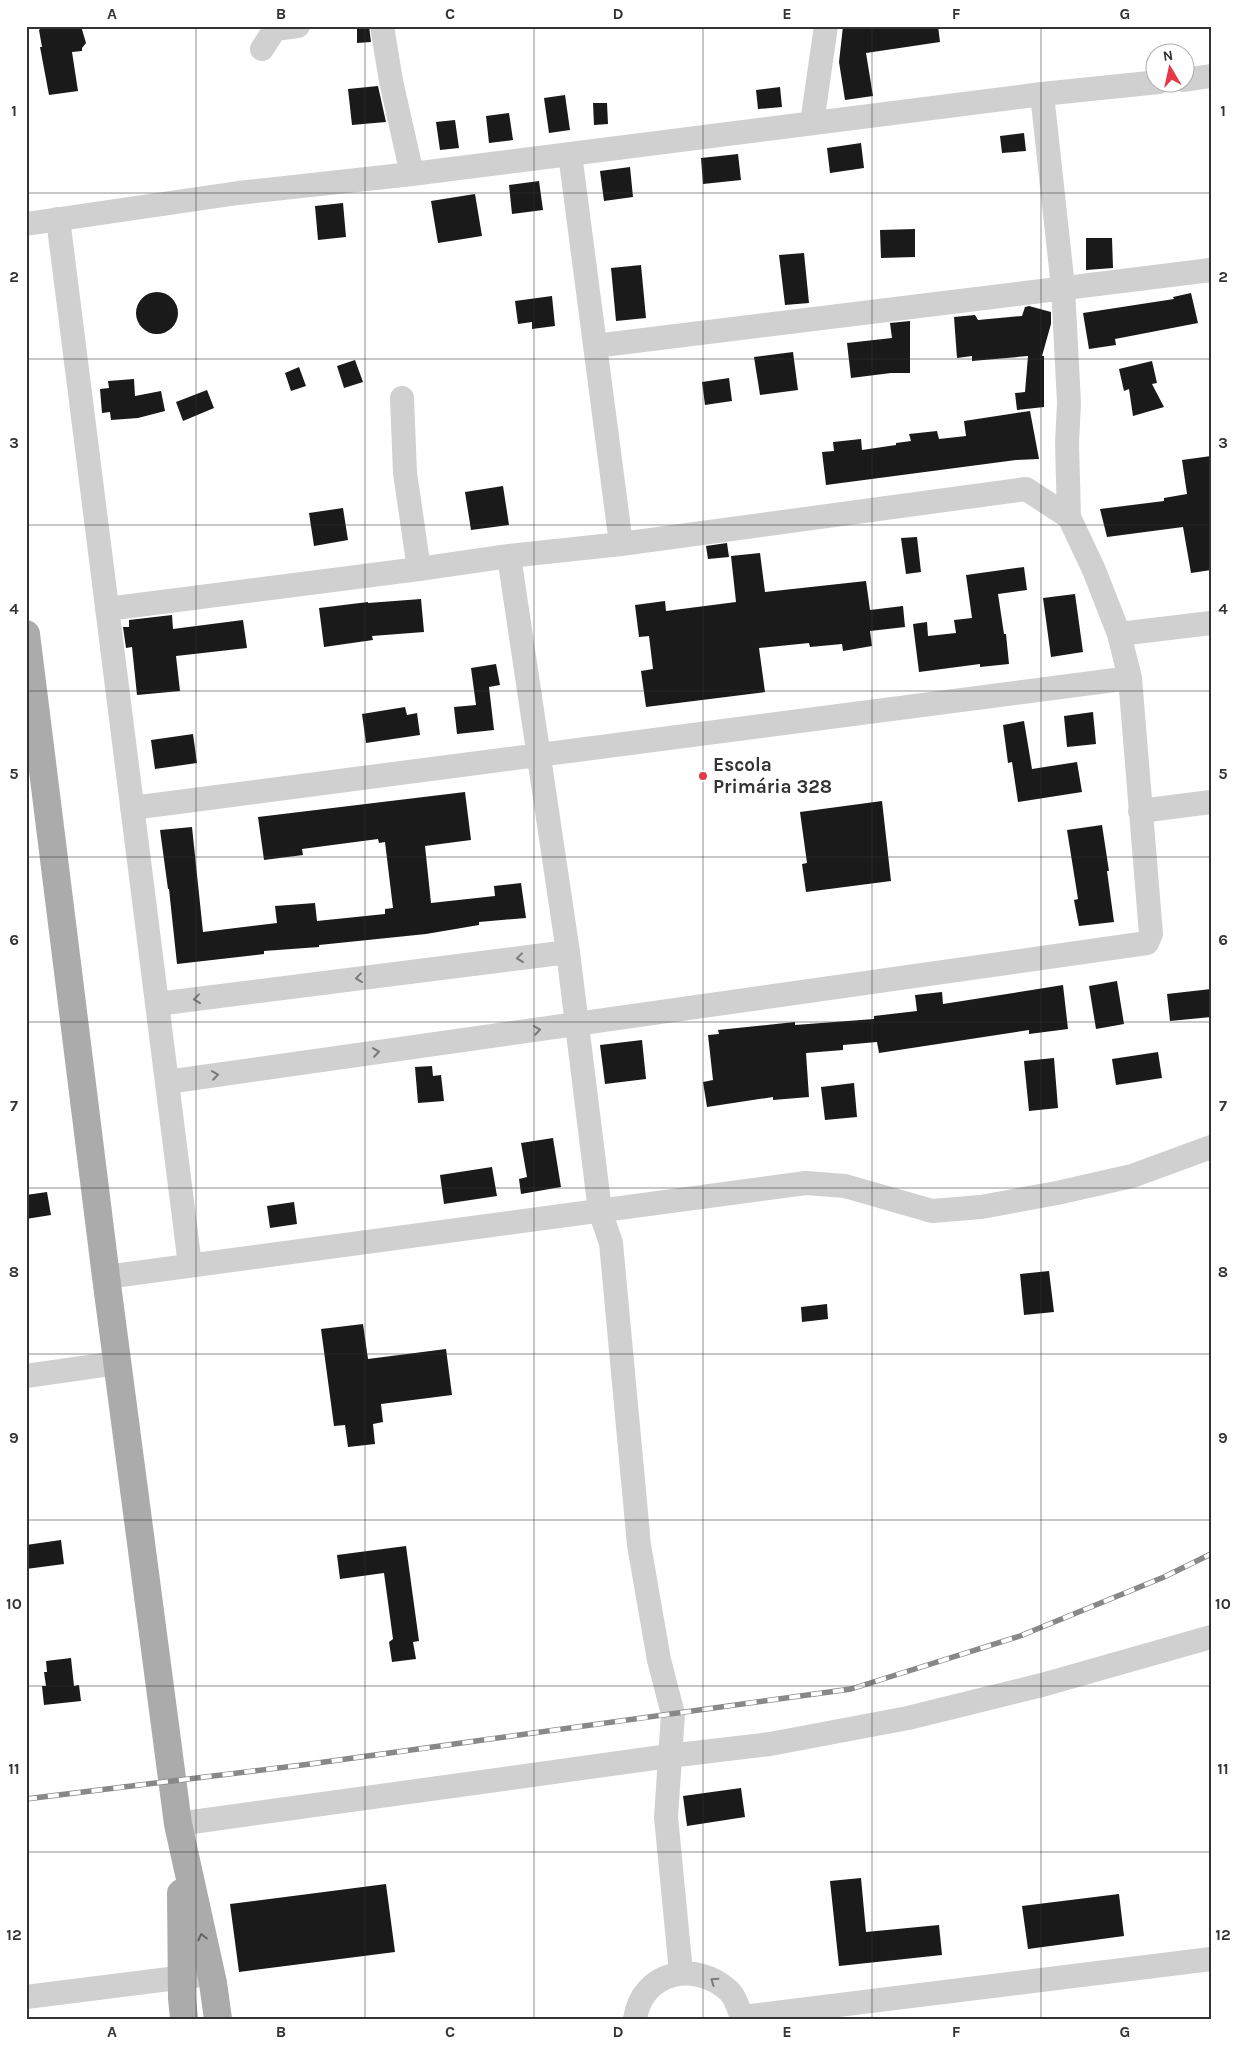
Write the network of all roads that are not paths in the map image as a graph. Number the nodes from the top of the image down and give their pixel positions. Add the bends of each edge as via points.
1 (298, 26) edge
2 (382, 26) edge
3 (826, 26) edge
4 (262, 49) dead end
5 (1211, 76) edge
6 (1194, 79) edge
7 (1144, 83) edge
8 (1042, 94) junction
9 (812, 124) junction
10 (570, 154) junction
11 (412, 174) junction
12 (58, 220) junction
13 (26, 224) edge
14 (1211, 270) edge
15 (1063, 287) junction
16 (595, 346) junction
17 (402, 398) dead end
18 (1069, 517) junction
19 (621, 544) junction
20 (509, 556) junction
21 (419, 569) junction
22 (107, 609) junction
23 (1211, 623) edge
24 (26, 634) edge
25 (1118, 634) junction
26 (1130, 678) junction
27 (538, 755) junction
28 (1211, 802) edge
29 (132, 808) junction
30 (1140, 811) junction
31 (568, 952) junction
32 (157, 1004) junction
33 (577, 1024) junction
34 (167, 1082) junction
35 (1211, 1147) edge
36 (600, 1211) junction
37 (190, 1265) junction
38 (106, 1277) junction
39 (117, 1364) junction
40 (26, 1376) edge
41 (1211, 1637) edge
42 (669, 1756) junction
43 (180, 1832) junction
44 (1211, 1959) edge
45 (681, 1972) junction
46 (211, 1974) junction
47 (182, 1978) junction
48 (26, 1997) edge
49 (742, 2018) edge
50 (184, 2019) edge
51 (218, 2019) edge
52 (635, 2019) edge

1 - 4 street via 275,29
2 - 11 street
3 - 9 street
5 - 6 street
7 - 8 street
8 - 9 street
8 - 15 street
9 - 10 street
10 - 11 street
10 - 16 street
11 - 12 street via 238,193
12 - 13 street
12 - 22 street
14 - 15 street
15 - 16 street
15 - 18 street via 1069,403
16 - 19 street
17 - 21 street via 405,473
18 - 19 street via 1026,489
18 - 25 street via 1094,570
19 - 20 street
20 - 21 street
20 - 27 street
21 - 22 street
22 - 29 street
23 - 25 street
24 - 38 main road
25 - 26 street
26 - 27 street
26 - 30 street
27 - 29 street
27 - 31 street
28 - 30 street
29 - 32 street
30 - 33 street via 1151,934 1147,943
31 -> 32 street
31 - 33 street
32 - 34 street
34 -> 33 street
33 - 36 street
34 - 37 street
35 - 36 street via 1132,1176 981,1207 932,1211 845,1186 806,1183
36 - 37 street
36 - 42 street via 611,1243 639,1545 659,1660 673,1714
37 - 38 street
38 - 39 main road
39 - 40 street
39 - 43 main road
41 - 42 street via 1042,1685 908,1718 770,1744
42 - 43 street
42 - 45 street via 666,1817
46 -> 43 main road
43 - 47 main road
44 - 49 street
49 -> 45 street via 730,1992 708,1976
45 - 52 street via 654,1983 637,2005
46 - 47 street
46 - 51 main road
47 - 48 street
47 - 50 main road

